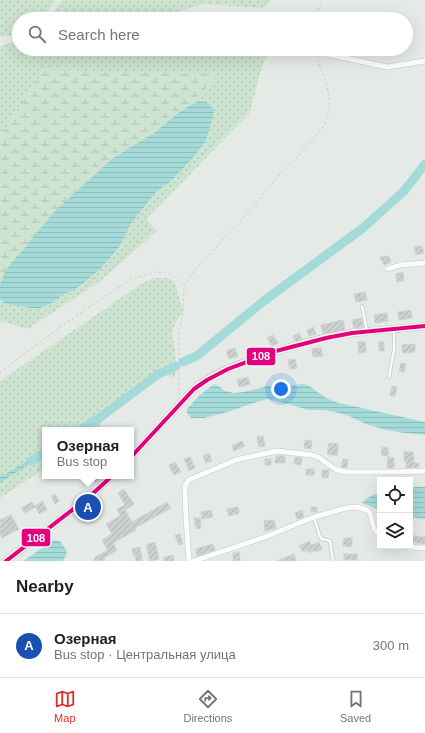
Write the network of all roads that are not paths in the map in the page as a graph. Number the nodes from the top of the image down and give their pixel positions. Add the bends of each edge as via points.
1 (336, 56) edge
2 (425, 61) edge
3 (425, 263) edge
4 (388, 270) dead end
5 (362, 306) dead end
6 (425, 326) edge
7 (394, 329) junction
8 (367, 332) junction
9 (389, 377) dead end
10 (134, 454) edge
11 (425, 471) edge
12 (109, 479) edge
13 (314, 517) junction
14 (377, 532) edge
15 (413, 548) edge
16 (425, 548) edge
17 (6, 561) edge
18 (189, 561) edge
19 (194, 561) edge
20 (333, 561) edge

1 - 2 street via 386,67
3 - 4 street via 400,265
5 - 8 lane
6 - 7 street
7 - 8 street
7 - 9 lane via 394,350
8 - 10 street via 308,342 276,351 202,381
11 - 18 street via 344,472 312,455 277,451 236,460 189,480 185,486
12 - 17 street
13 - 14 street via 346,508 363,508 370,513
13 - 19 street
13 - 20 lane via 320,537 330,541
15 - 16 street

